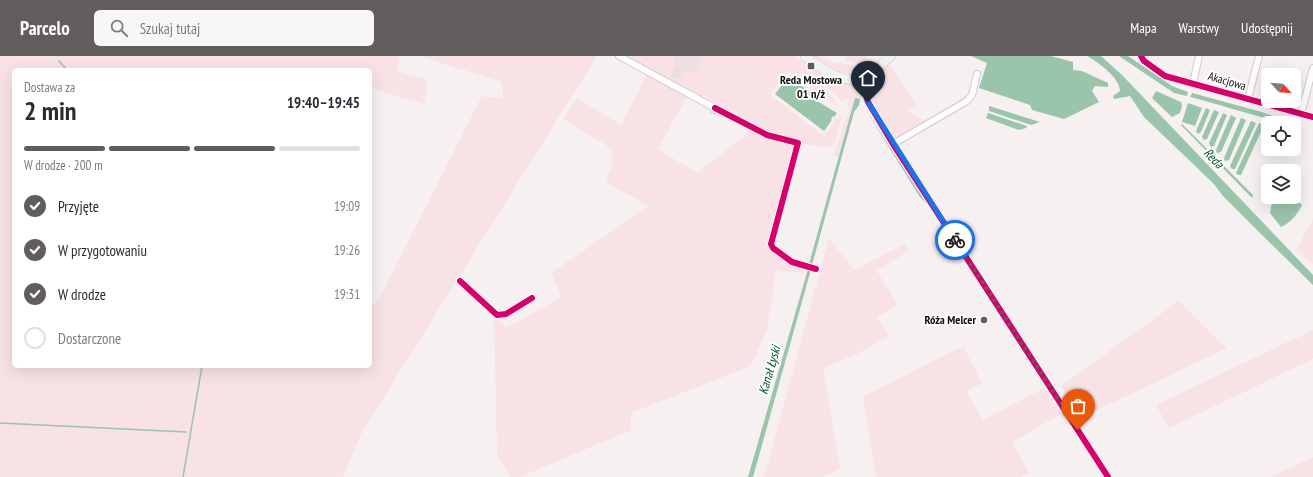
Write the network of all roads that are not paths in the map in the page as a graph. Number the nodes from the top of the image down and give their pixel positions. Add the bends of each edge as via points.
1 (619, 56) edge
2 (805, 56) edge
3 (891, 56) edge
4 (1142, 56) edge
5 (1199, 56) edge
6 (1260, 56) edge
7 (1313, 68) edge
8 (977, 74) dead end
9 (860, 78) junction
10 (1192, 83) junction
11 (1248, 99) junction
12 (1301, 114) junction
13 (1313, 117) edge
14 (893, 144) junction
15 (816, 269) dead end
16 (460, 281) dead end
17 (532, 298) dead end
18 (1108, 477) edge

1 - 15 street via 767,135 798,143 772,244 773,248 792,262
2 - 9 main road via 838,77 849,80
3 - 9 main road via 867,76
4 - 10 street, Akacjowa via 1144,61 1166,76
5 - 10 street
6 - 11 street
7 - 12 street
8 - 14 street via 972,95 967,101
9 - 14 street via 868,102
10 - 11 street, Akacjowa
11 - 12 street, Akacjowa
12 - 13 street, Akacjowa
14 - 18 street
16 - 17 street via 497,315 506,314

